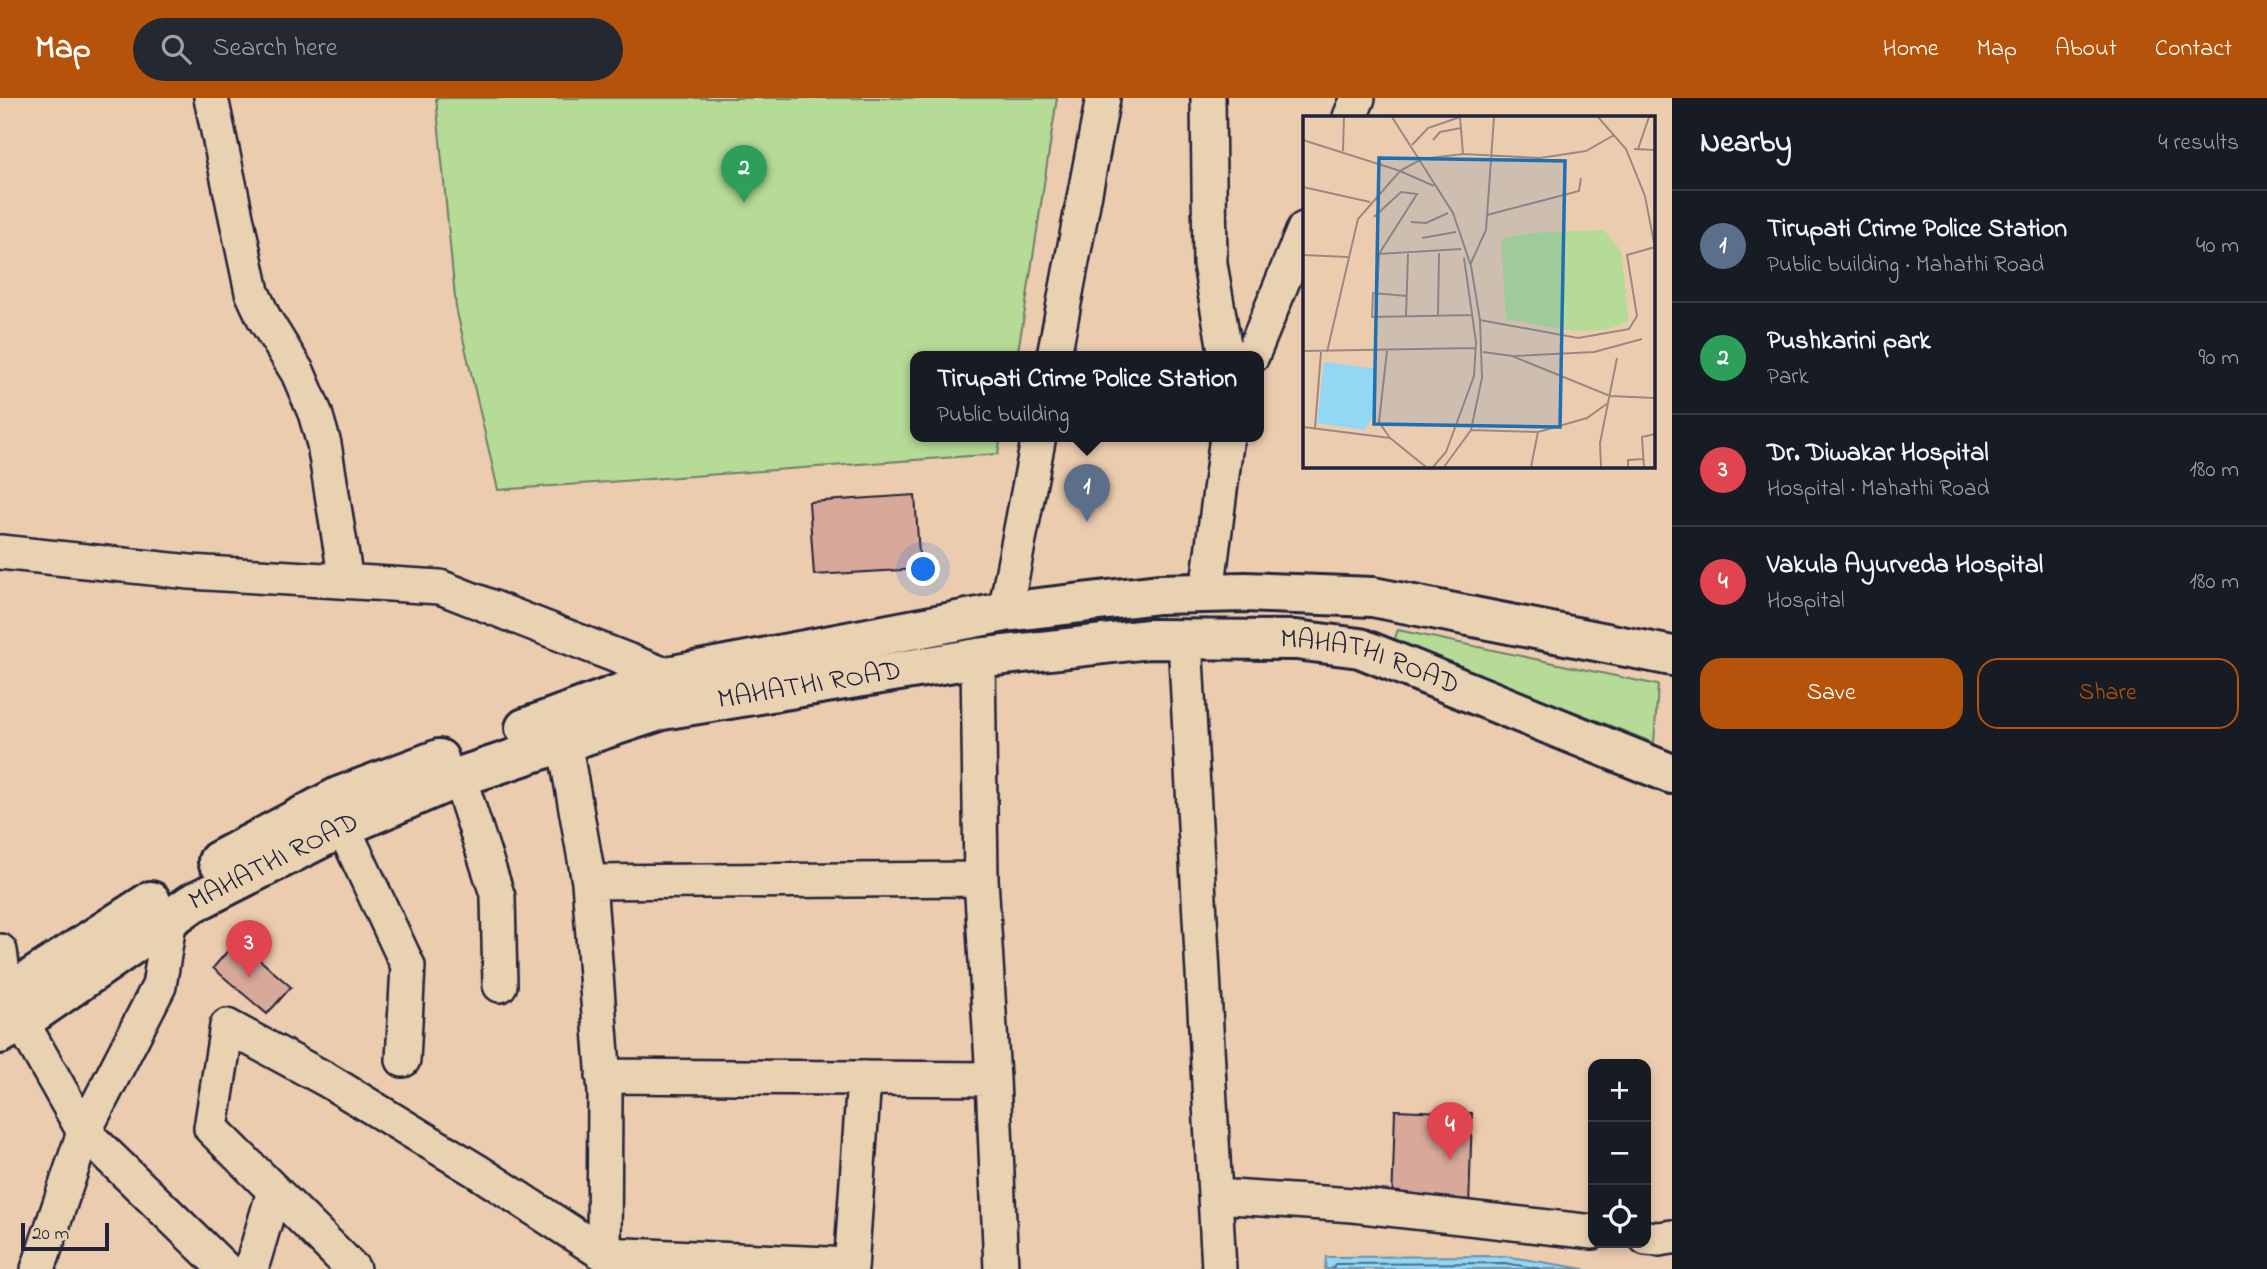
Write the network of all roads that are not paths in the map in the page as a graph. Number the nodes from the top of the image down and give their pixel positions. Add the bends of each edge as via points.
1 (211, 98) edge
2 (1103, 98) edge
3 (1208, 98) edge
4 (1358, 98) edge
5 (1350, 116) edge
6 (1303, 231) edge
7 (1055, 351) edge
8 (1225, 351) edge
9 (1254, 351) edge
10 (1038, 442) edge
11 (1226, 442) edge
12 (0, 552) edge
13 (346, 581) junction
14 (1207, 592) junction
15 (1005, 612) junction
16 (1185, 640) junction
17 (1672, 656) edge
18 (978, 658) junction
19 (665, 693) junction
20 (564, 741) junction
21 (1672, 774) edge
22 (459, 777) junction
23 (343, 827) junction
24 (981, 879) junction
25 (589, 882) junction
26 (181, 901) junction
27 (0, 951) edge
28 (500, 985) dead end
29 (7, 1012) edge
30 (403, 1060) dead end
31 (603, 1076) junction
32 (864, 1078) junction
33 (993, 1079) junction
34 (84, 1132) junction
35 (274, 1191) junction
36 (1216, 1196) junction
37 (1588, 1231) edge
38 (1672, 1237) edge
39 (1651, 1238) edge
40 (604, 1254) junction
41 (851, 1267) edge
42 (38, 1269) edge
43 (225, 1269) edge
44 (251, 1269) edge
45 (353, 1269) edge
46 (1001, 1269) edge
47 (1219, 1269) edge

1 - 13 street via 252,292 298,373 324,444
2 - 7 street
3 - 8 street via 1210,264
4 - 5 street
6 - 9 street
10 - 15 street
11 - 14 street
12 - 13 street via 190,572
13 - 19 street via 440,587
14 - 15 street, MAHATHI ROAD
14 - 17 street, MAHATHI ROAD via 1373,597
15 - 19 street, MAHATHI ROAD
16 - 18 street, MAHATHI ROAD via 1149,639
16 - 21 street, MAHATHI ROAD via 1296,640 1360,648
16 - 36 street
18 - 19 street, MAHATHI ROAD
18 - 24 street
19 - 20 street, MAHATHI ROAD
19 - 26 street, MAHATHI ROAD via 340,796
20 - 22 street, MAHATHI ROAD
20 - 25 street
22 - 23 street, MAHATHI ROAD
22 - 28 street via 498,897
23 - 26 street, MAHATHI ROAD
23 - 30 street via 408,965
24 - 25 street
24 - 33 street
25 - 31 street
26 - 29 street, MAHATHI ROAD
26 - 34 street via 159,986
27 - 29 street
29 - 34 street
31 - 32 street
31 - 40 street
32 - 33 street
32 - 41 street
33 - 46 street
34 - 42 street
34 - 43 street
35 - 40 street via 211,1128 227,1026 327,1080
35 - 44 street
35 - 45 street
36 - 37 street via 1353,1205
36 - 47 street
38 - 39 street
40 - 41 street

